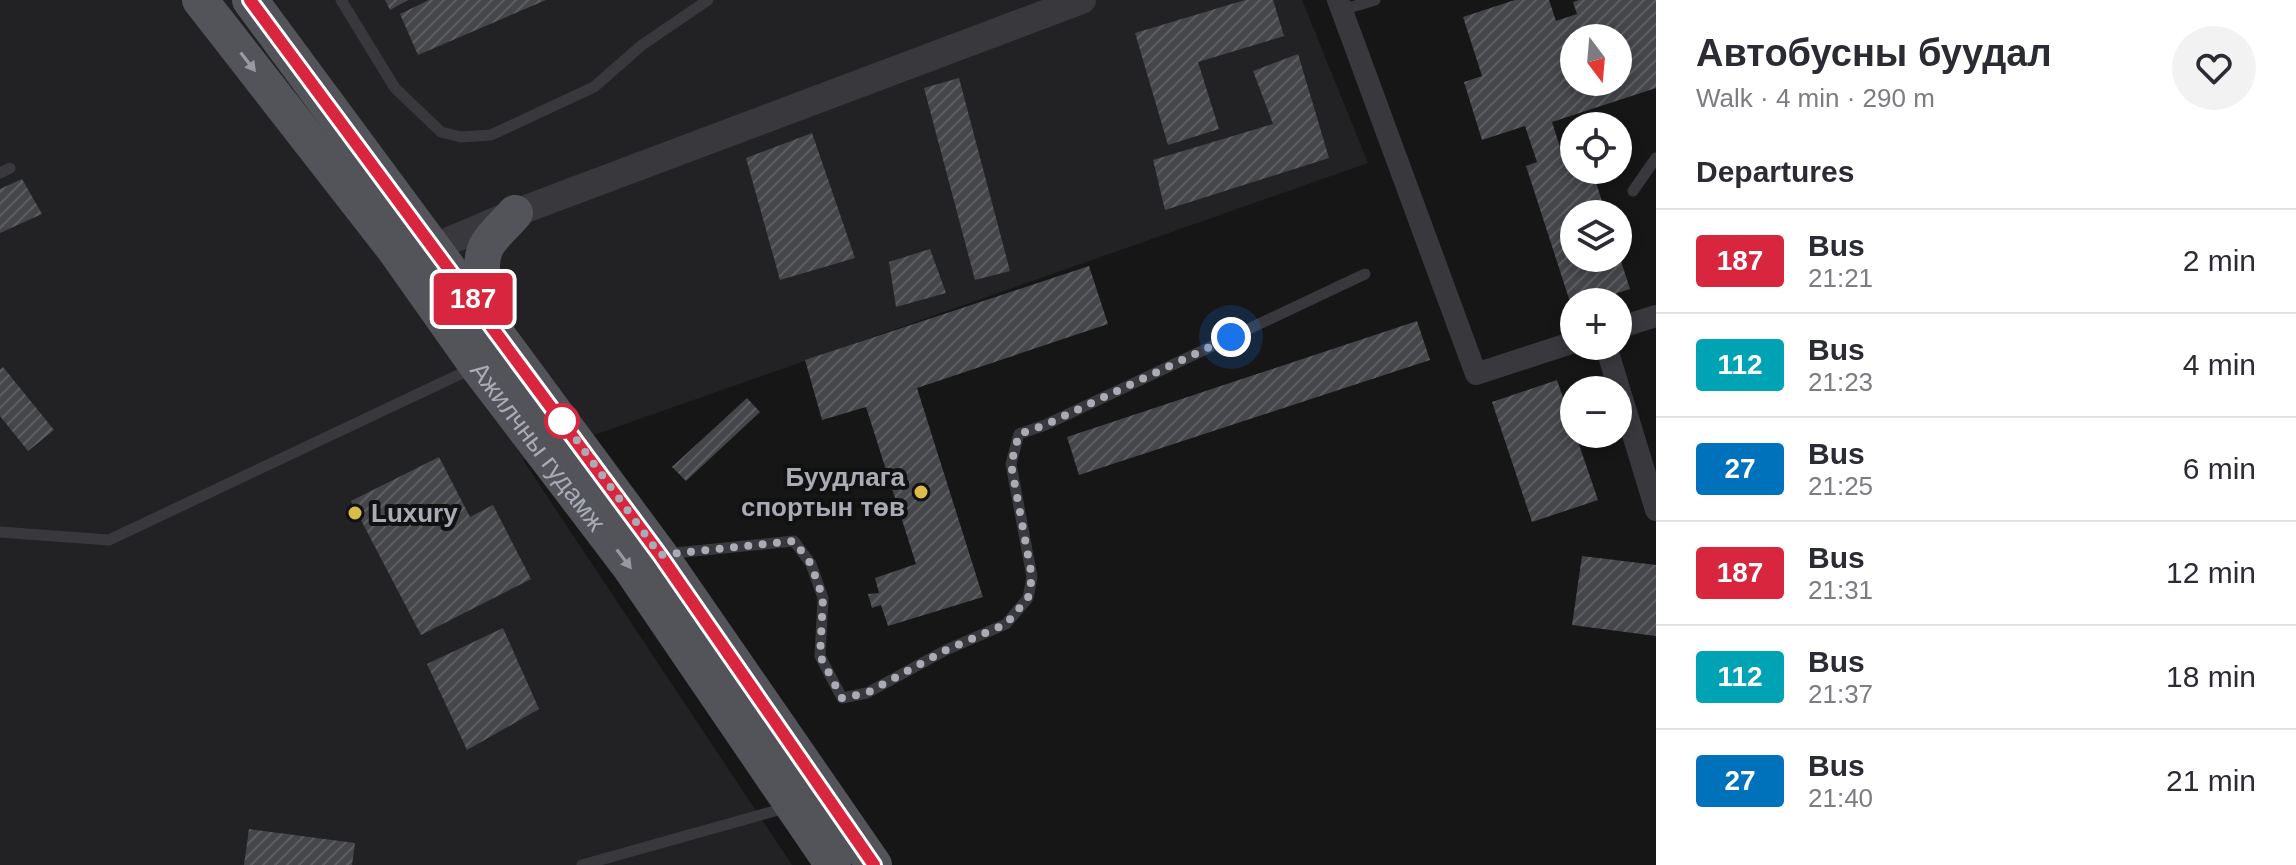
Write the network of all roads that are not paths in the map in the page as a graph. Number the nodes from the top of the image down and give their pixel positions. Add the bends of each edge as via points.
1 (200, 0) edge
2 (250, 0) edge
3 (341, 0) edge
4 (708, 0) edge
5 (1082, 0) edge
6 (1375, 0) edge
7 (1340, 5) edge
8 (1656, 158) edge
9 (1633, 191) dead end
10 (515, 213) junction
11 (435, 247) junction
12 (1365, 274) dead end
13 (1656, 316) edge
14 (1632, 324) edge
15 (505, 343) junction
16 (1560, 347) edge
17 (1610, 360) edge
18 (477, 366) junction
19 (1656, 510) edge
20 (0, 532) edge
21 (660, 555) junction
22 (794, 806) junction
23 (582, 865) edge
24 (833, 865) edge
25 (874, 865) edge

1 -> 18 main road, Ажилчны гудамж via 395,250
2 - 11 main road, Ажилчны гудамж
3 - 4 lane via 395,88 441,132 461,137 491,135 594,87 642,45
5 - 10 street
6 - 7 lane
7 - 16 street via 1476,374
8 - 9 lane
10 - 11 street
10 - 15 main road via 486,248 483,271 487,299
11 - 15 main road, Ажилчны гудамж
12 - 21 lane via 1019,434 1011,464 1032,577 1028,598 1006,624 867,693 842,698 820,656 823,598 811,564 794,541
13 - 14 street
15 - 21 main road, Ажилчны гудамж
17 - 19 street
18 - 20 lane via 109,540
18 -> 22 main road, Ажилчны гудамж via 630,567
21 - 25 main road, Ажилчны гудамж
22 - 23 lane
22 - 24 main road, Ажилчны гудамж

